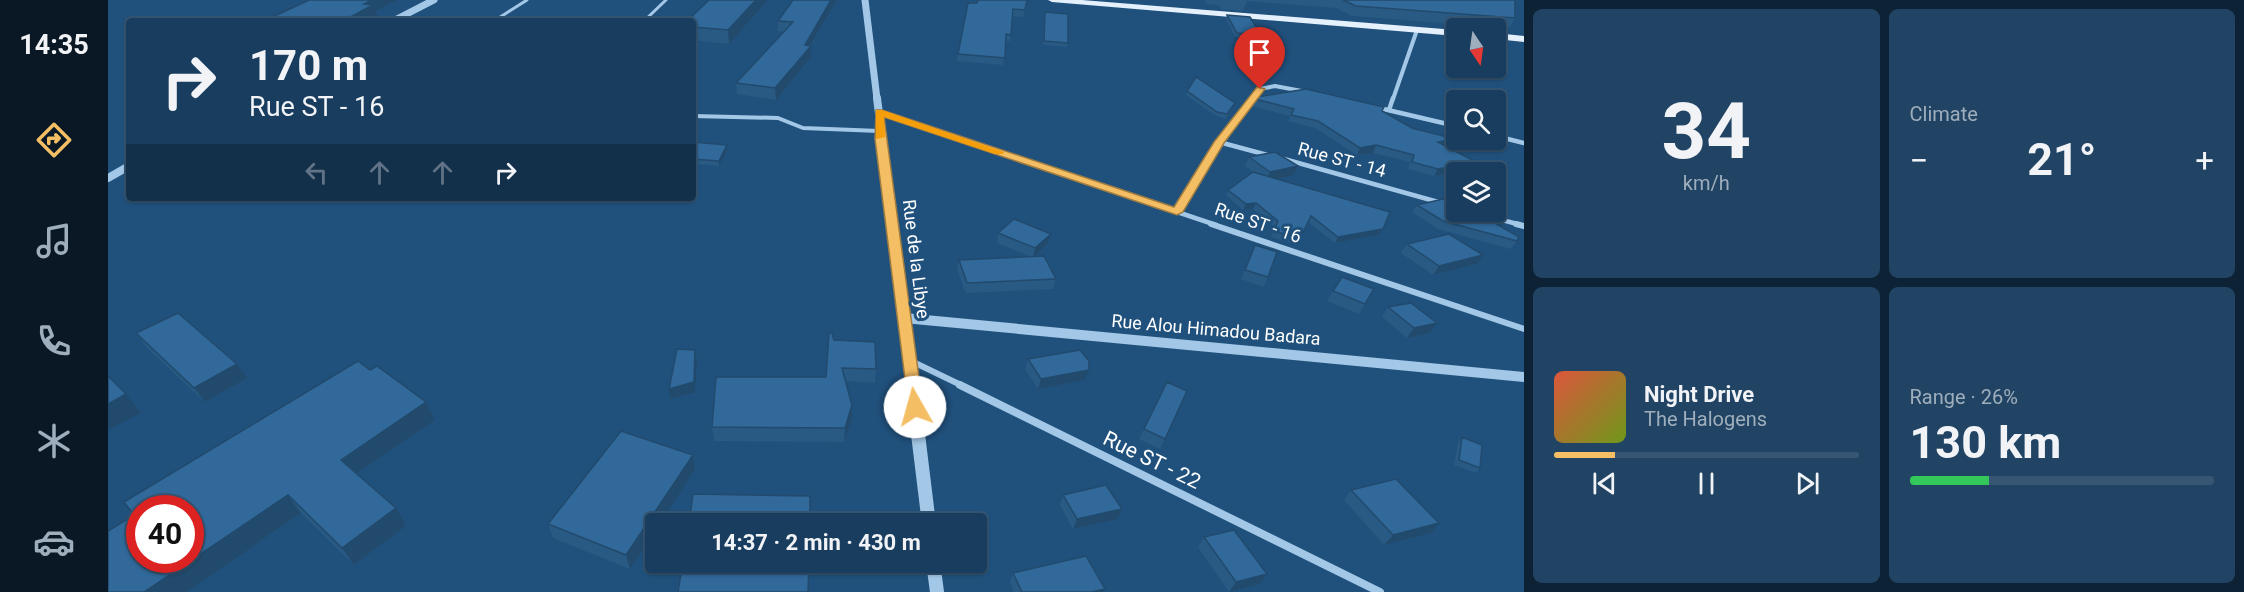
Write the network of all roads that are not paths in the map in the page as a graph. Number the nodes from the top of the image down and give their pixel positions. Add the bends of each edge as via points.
1 (434, 0) edge
2 (527, 0) edge
3 (666, 0) edge
4 (865, 0) edge
5 (1052, 0) edge
6 (399, 18) edge
7 (499, 18) edge
8 (647, 18) edge
9 (1417, 30) junction
10 (1446, 32) edge
11 (1506, 37) edge
12 (1524, 39) edge
13 (1311, 93) edge
14 (1366, 105) edge
15 (1389, 110) junction
16 (879, 112) junction
17 (696, 116) edge
18 (1446, 124) edge
19 (879, 131) junction
20 (1506, 138) edge
21 (1219, 142) junction
22 (1524, 142) edge
23 (126, 168) edge
24 (108, 178) edge
25 (1446, 204) edge
26 (1177, 212) junction
27 (1506, 221) edge
28 (1524, 226) edge
29 (904, 318) junction
30 (1524, 329) edge
31 (909, 360) junction
32 (1524, 377) edge
33 (928, 513) edge
34 (934, 573) edge
35 (937, 592) edge
36 (1380, 592) edge

1 - 6 street
2 - 7 lane
3 - 8 lane
4 - 16 street, Rue de la Libye
5 - 9 main road
9 - 10 main road
9 - 15 street
11 - 12 main road
13 - 21 street via 1275,86 1260,89
14 - 15 street
15 - 18 street
16 - 19 street, Rue de la Libye
16 - 26 street, Rue ST - 16
17 - 19 lane via 778,118 803,128
19 - 29 street, Rue de la Libye
20 - 22 street
21 - 25 street, Rue ST - 14
21 - 26 street
23 - 24 street
26 - 30 street, Rue ST - 16
27 - 28 street
29 - 31 street, Rue de la Libye
29 - 32 street, Rue Alou Himadou Badara
31 - 33 street, Rue de la Libye
31 - 36 street, Rue ST - 22
34 - 35 street

